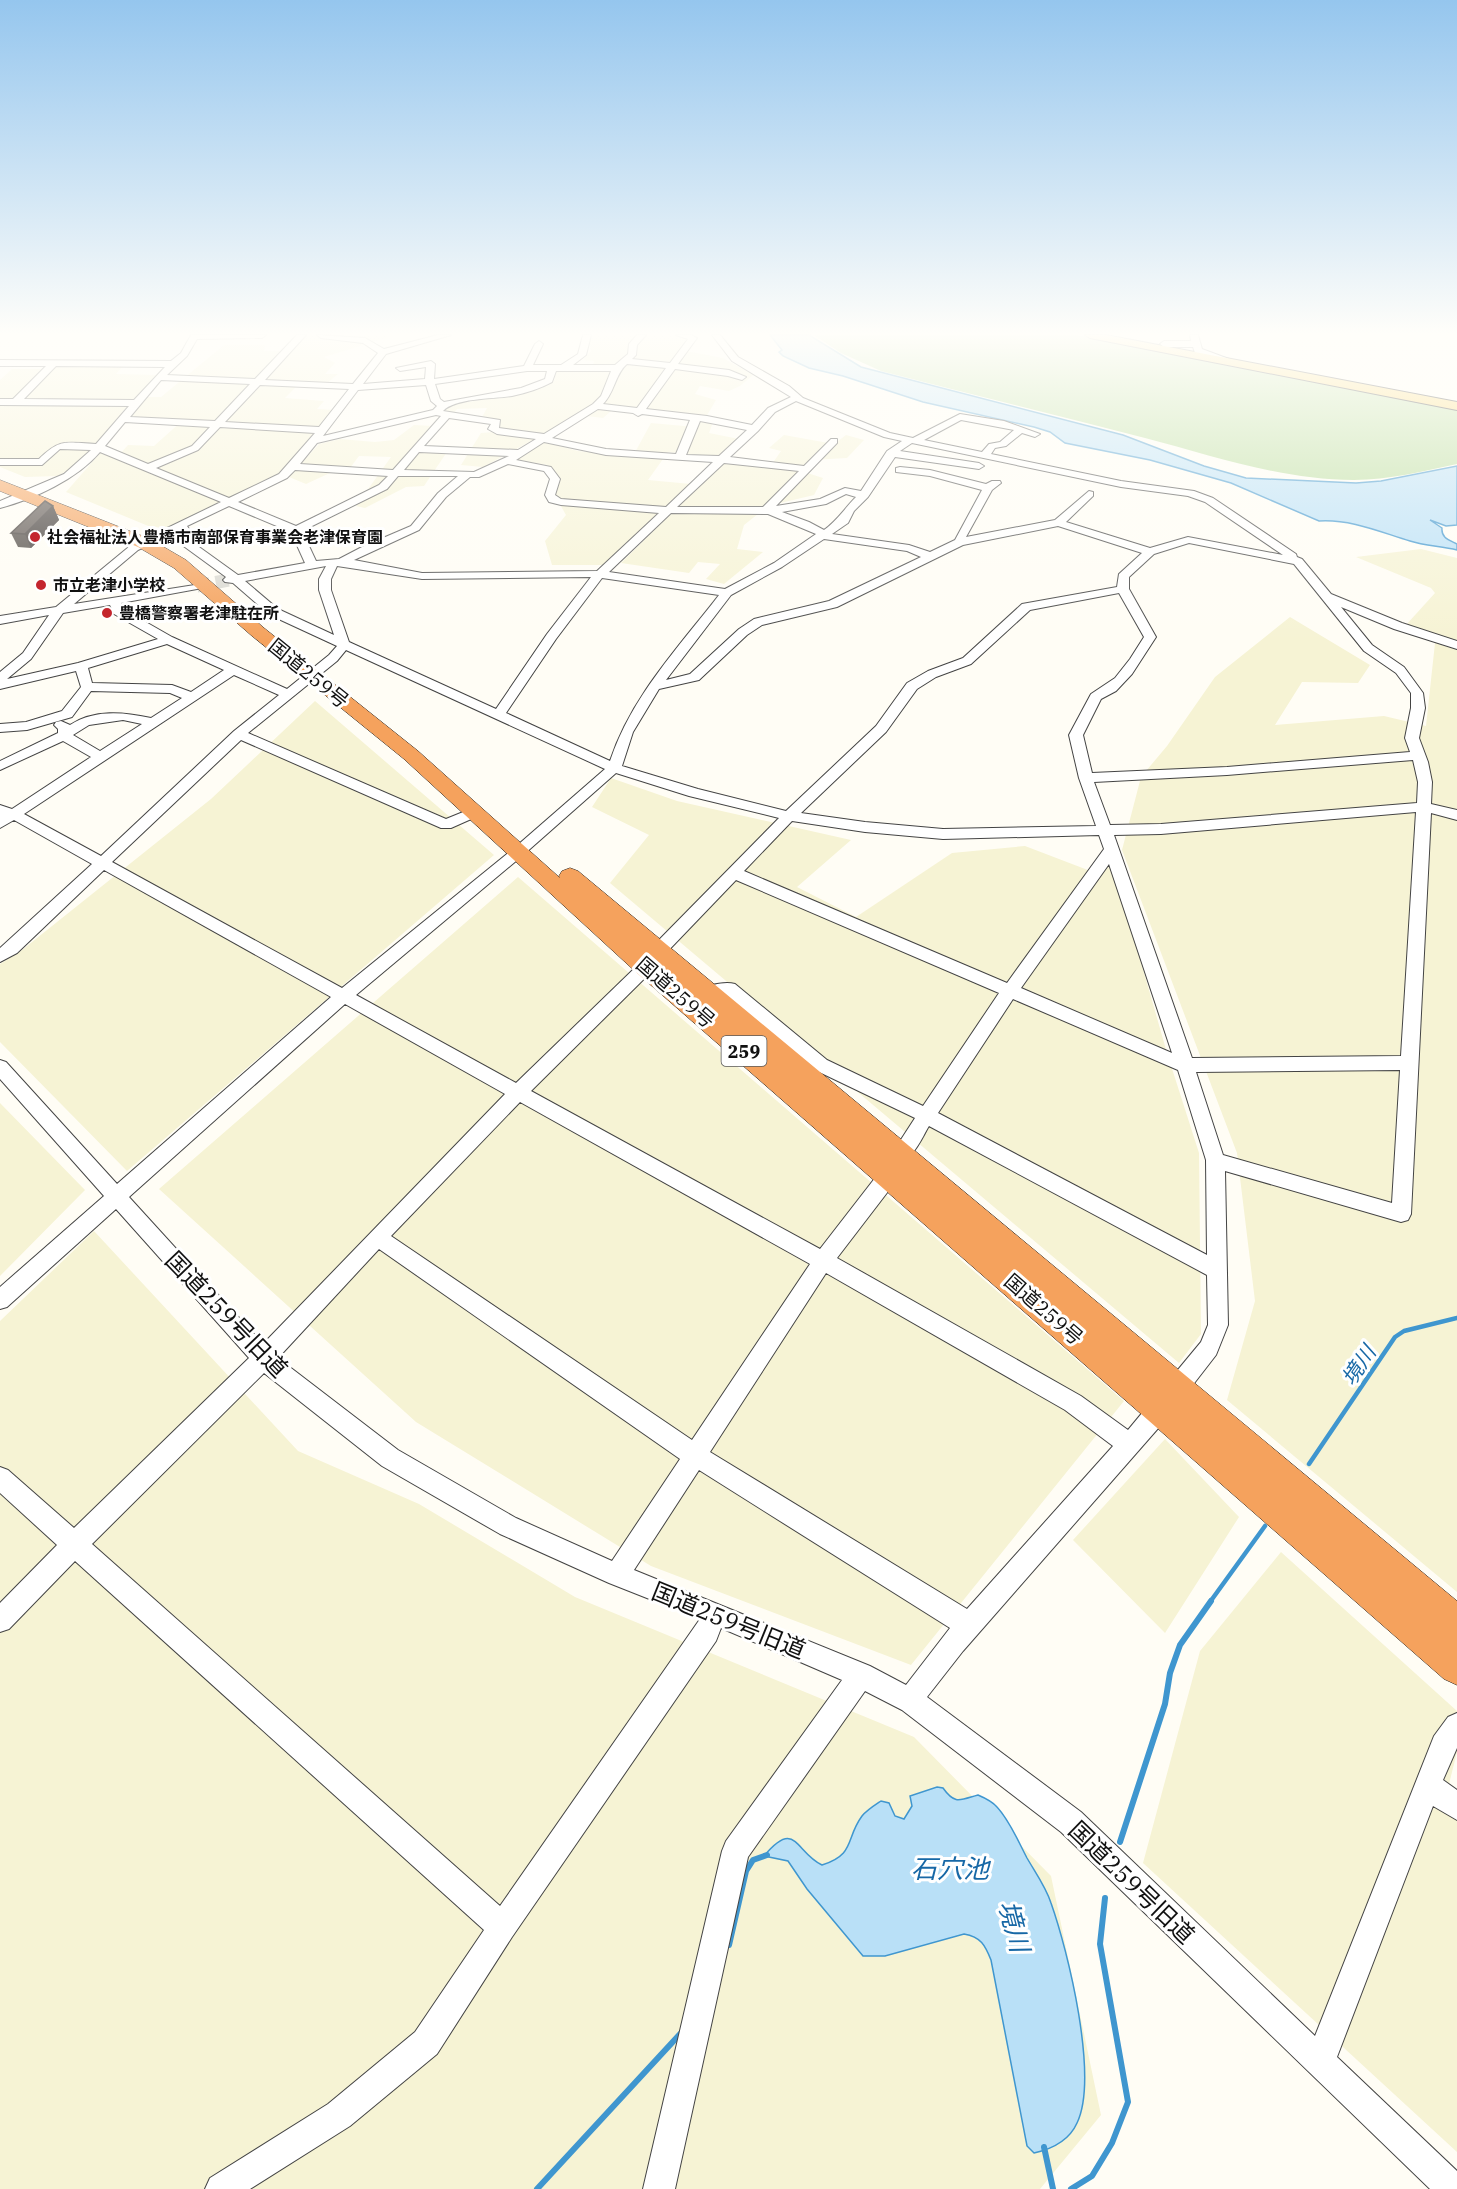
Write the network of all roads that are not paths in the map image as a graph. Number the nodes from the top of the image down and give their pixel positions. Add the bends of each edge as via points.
1 (107, 437) edge
2 (206, 437) edge
3 (315, 437) edge
4 (329, 437) edge
5 (425, 437) edge
6 (539, 437) edge
7 (688, 437) edge
8 (746, 437) edge
9 (896, 437) edge
10 (920, 437) edge
11 (1011, 437) edge
12 (545, 438) junction
13 (312, 441) junction
14 (834, 441) dead end
15 (912, 441) junction
16 (98, 448) junction
17 (417, 449) junction
18 (517, 453) junction
19 (895, 454) junction
20 (985, 455) junction
21 (680, 457) junction
22 (723, 459) junction
23 (507, 461) junction
24 (0, 462) edge
25 (979, 466) dead end
26 (293, 467) junction
27 (147, 468) junction
28 (806, 469) junction
29 (900, 470) junction
30 (395, 473) junction
31 (468, 473) junction
32 (0, 475) edge
33 (873, 480) junction
34 (0, 485) edge
35 (31, 492) junction
36 (1089, 494) dead end
37 (864, 495) junction
38 (231, 502) junction
39 (0, 506) edge
40 (671, 510) junction
41 (769, 511) junction
42 (0, 518) edge
43 (1059, 523) junction
44 (181, 526) junction
45 (296, 530) junction
46 (823, 535) junction
47 (150, 541) junction
48 (960, 542) junction
49 (1150, 552) junction
50 (933, 557) junction
51 (1298, 561) junction
52 (337, 563) junction
53 (312, 565) junction
54 (600, 574) junction
55 (232, 579) junction
56 (197, 586) tunnel mouth
57 (1123, 589) junction
58 (727, 593) junction
59 (1326, 596) junction
60 (114, 600) junction
61 (59, 610) junction
62 (0, 620) edge
63 (168, 640) junction
64 (344, 645) junction
65 (1457, 645) edge
66 (81, 666) junction
67 (234, 669) junction
68 (319, 670) junction
69 (0, 679) edge
70 (0, 685) edge
71 (87, 687) junction
72 (656, 687) junction
73 (288, 694) junction
74 (192, 697) junction
75 (498, 715) junction
76 (52, 718) junction
77 (153, 722) junction
78 (0, 728) edge
79 (239, 734) junction
80 (64, 735) junction
81 (1418, 755) junction
82 (101, 757) junction
83 (0, 766) edge
84 (614, 768) junction
85 (1086, 778) junction
86 (1424, 807) junction
87 (7, 812) edge
88 (473, 813) junction
89 (1457, 815) edge
90 (789, 816) junction
91 (0, 823) edge
92 (1104, 831) junction
93 (523, 848) junction
94 (1110, 852) junction
95 (100, 864) junction
96 (734, 873) junction
97 (0, 956) edge
98 (653, 959) junction
99 (708, 992) junction
100 (1009, 992) junction
101 (342, 997) junction
102 (1409, 1063) junction
103 (1184, 1065) junction
104 (0, 1067) edge
105 (517, 1093) junction
106 (925, 1115) junction
107 (1215, 1160) junction
108 (895, 1165) junction
109 (116, 1197) junction
110 (377, 1237) junction
111 (823, 1261) junction
112 (1216, 1270) junction
113 (0, 1300) edge
114 (263, 1359) junction
115 (1168, 1399) junction
116 (1129, 1444) junction
117 (696, 1456) junction
118 (0, 1478) edge
119 (76, 1544) junction
120 (617, 1575) junction
121 (715, 1613) junction
122 (0, 1620) edge
123 (969, 1625) junction
124 (1457, 1625) edge
125 (1457, 1666) edge
126 (861, 1675) junction
127 (911, 1701) junction
128 (1457, 1726) edge
129 (1428, 1785) junction
130 (1457, 1807) edge
131 (502, 1927) junction
132 (1320, 2063) junction
133 (221, 2189) edge
134 (659, 2189) edge
135 (1453, 2189) edge

1 - 16 street
2 - 27 street via 195,448
3 - 13 street
4 - 13 street
5 - 17 street
6 - 12 street
7 - 21 street
8 - 22 street
9 - 15 street
10 - 15 street
11 - 20 street via 992,446
12 - 18 street
12 - 21 street via 579,450
13 - 26 street
14 - 28 street
15 - 19 street
15 - 20 street
16 - 24 street via 62,446 42,462
16 - 27 street
16 - 35 street via 68,476
17 - 18 street
17 - 30 street
18 - 23 street
19 - 25 street
19 - 29 street
19 - 33 street
20 - 51 street via 1121,484 1197,495
21 - 22 street
22 - 28 street
22 - 40 street
23 - 31 street via 475,475
23 - 40 street via 548,469 555,479 550,495 553,500
26 - 30 street
26 - 38 street via 267,486
27 - 38 street
28 - 41 street
29 - 33 street via 882,481
29 - 48 street via 993,485
30 - 31 street
30 - 45 street via 383,487
31 - 52 street via 441,495 415,528
32 - 35 highway, 国道259号 / 259
33 - 37 street
34 - 35 highway, 国道259号 / 259
35 - 39 street
35 - 47 highway, 国道259号 / 259
36 - 43 street
37 - 41 street via 845,491 836,498
37 - 46 street via 844,521
38 - 44 street
38 - 45 street
39 - 42 street via 9,509
40 - 41 street
40 - 54 street
41 - 46 street
43 - 48 street
43 - 49 street
44 - 47 street
44 - 55 street via 182,540
45 - 53 street
46 - 50 street via 909,548
46 - 58 street
47 - 61 street via 124,556
47 - 68 highway, 国道259号 / 259 via 258,632
48 - 50 street
49 - 51 street via 1188,540
49 - 57 street via 1123,576
50 - 72 street via 833,604 758,622 694,677
51 - 59 street
52 - 53 street
52 - 54 street via 422,576
52 - 64 street via 325,579 324,590
53 - 55 street
54 - 58 street
54 - 75 street
55 - 64 street via 274,612
56 - 60 street
57 - 85 street via 1150,637 1105,695 1096,697 1076,735
57 - 90 street via 1026,607 967,661 912,686 881,729
58 - 72 street
59 - 65 street
59 - 81 street via 1368,648 1400,670 1417,693 1412,738
60 - 61 street
60 - 63 street via 118,611
61 - 62 street
61 - 69 street via 27,656
63 - 66 street
63 - 67 street
64 - 68 street
64 - 75 street
66 - 70 street
66 - 71 street
67 - 73 street
67 - 74 street
68 - 73 street
68 - 88 highway, 国道259号 / 259
68 - 93 highway, 国道259号 / 259 via 432,753
71 - 74 street via 172,689
71 - 76 street via 67,714
72 - 84 street via 626,732
73 - 79 street
74 - 77 street
75 - 84 street
76 - 78 street via 27,726
76 - 80 street via 65,728
77 - 80 street via 123,716 85,721
77 - 82 street
79 - 88 street via 446,825
79 - 95 street
80 - 82 street
80 - 83 street
81 - 85 street
81 - 86 street via 1425,782
82 - 87 street
84 - 90 street
84 - 93 street
85 - 92 street
86 - 89 street
86 - 92 street
86 - 102 street
87 - 91 street
87 - 95 street
88 - 93 highway, 国道259号 / 259
90 - 92 street via 943,834
90 - 96 street
92 - 94 street
93 - 98 highway, 国道259号 / 259
93 - 101 street
94 - 100 street
94 - 103 street via 1141,931
95 - 97 street
95 - 101 street
96 - 98 street
96 - 100 street
98 - 99 highway, 国道259号 / 259
98 - 105 street
98 - 108 highway, 国道259号 / 259
99 - 106 street via 729,988 821,1065
99 - 108 highway, 国道259号 / 259
100 - 103 street
100 - 106 street
101 - 105 street
101 - 109 street
102 - 103 street
102 - 107 street via 1401,1214
103 - 107 street
104 - 109 street, 国道259号旧道
105 - 110 street
105 - 111 street
106 - 108 street
106 - 112 street
107 - 112 street
108 - 111 street
108 - 115 highway, 国道259号 / 259
109 - 113 street
109 - 114 street, 国道259号旧道
110 - 114 street
110 - 117 street
111 - 116 street via 1072,1403
111 - 117 street
112 - 115 street via 1218,1325 1209,1348
114 - 119 street
114 - 120 street, 国道259号旧道 via 390,1458 508,1526
115 - 116 street
115 - 124 highway, 国道259号 / 259
115 - 125 highway, 国道259号 / 259
116 - 123 street
117 - 120 street
117 - 123 street
118 - 119 street
119 - 122 street
119 - 131 street
120 - 121 street, 国道259号旧道
121 - 126 street, 国道259号旧道
121 - 131 street via 707,1632
123 - 127 street
126 - 127 street, 国道259号旧道
126 - 134 street via 736,1851
127 - 132 street, 国道259号旧道 via 1071,1822
128 - 129 street via 1443,1745
129 - 130 street
129 - 132 street
131 - 133 street via 426,2043 339,2115
132 - 135 street, 国道259号旧道

